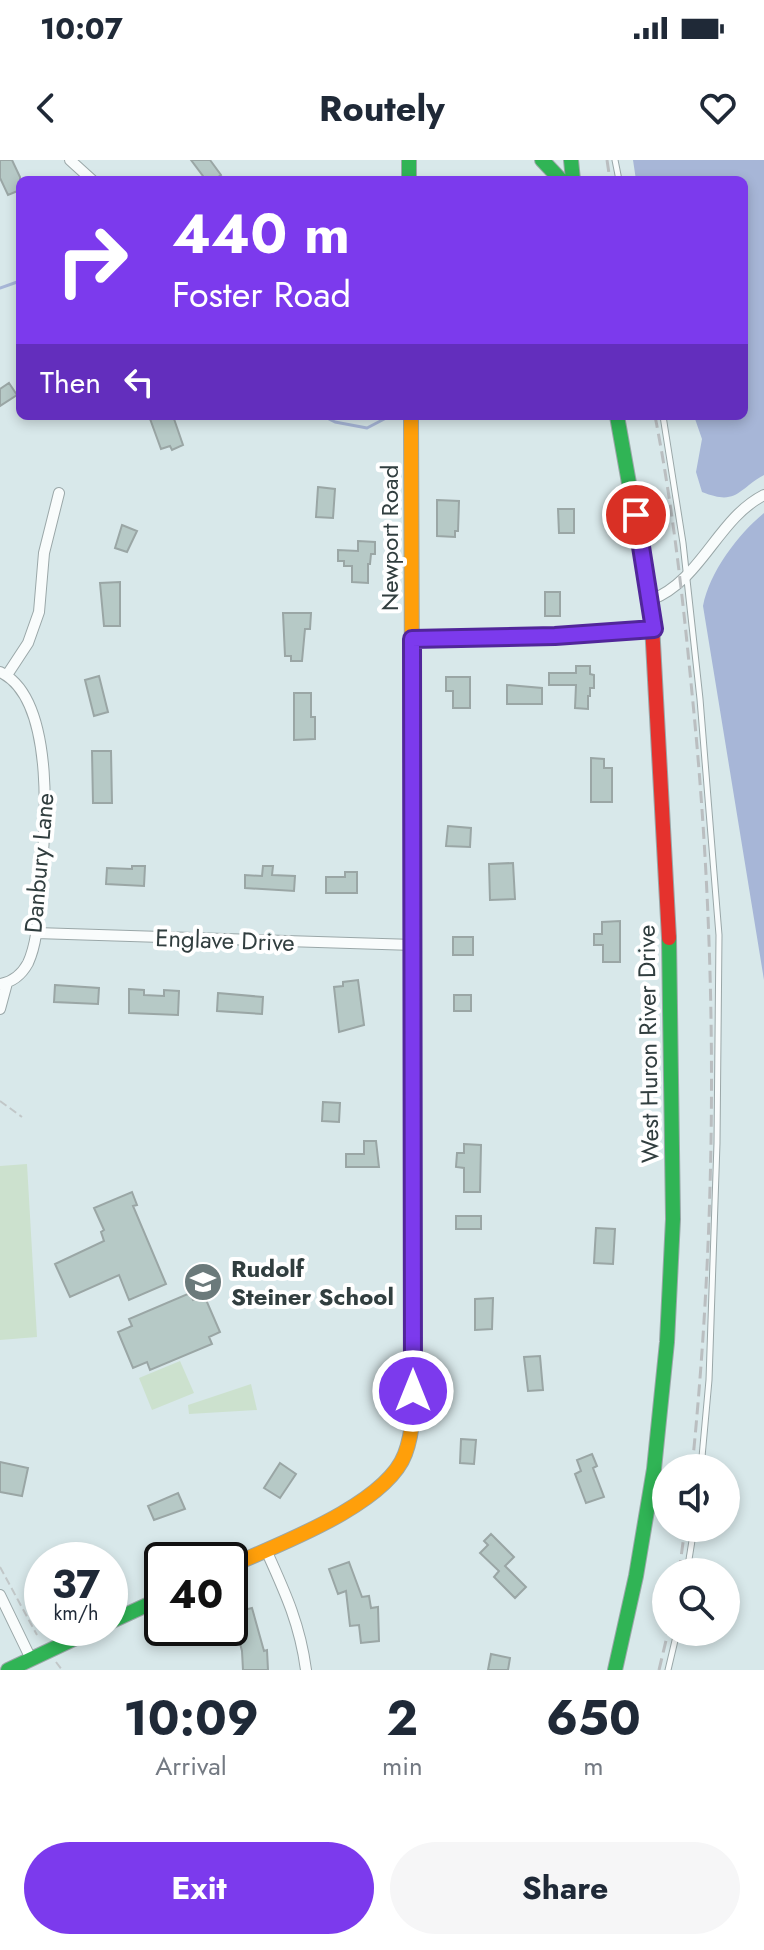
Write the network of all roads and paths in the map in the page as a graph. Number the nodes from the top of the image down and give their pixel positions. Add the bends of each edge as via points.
1 (70, 160) edge
2 (542, 160) edge
3 (88, 176) edge
4 (557, 176) edge
5 (411, 420) edge
6 (618, 420) edge
7 (664, 420) edge
8 (59, 493) dead end
9 (764, 495) edge
10 (686, 576) junction
11 (651, 600) junction
12 (654, 629) junction
13 (412, 639) junction
14 (4, 673) edge
15 (36, 933) junction
16 (414, 945) junction
17 (3, 984) edge
18 (0, 1009) edge
19 (0, 1101) edge
20 (22, 1117) dead end
21 (702, 1454) edge
22 (266, 1550) junction
23 (248, 1558) edge
24 (0, 1567) edge
25 (0, 1595) edge
26 (24, 1611) edge
27 (64, 1646) edge
28 (674, 1646) edge
29 (55, 1661) dead end
30 (35, 1662) edge
31 (8, 1670) edge
32 (62, 1670) edge
33 (306, 1670) edge
34 (615, 1670) edge
35 (668, 1670) edge

1 - 3 street
2 - 4 street
5 - 13 street, Newport Road
6 - 11 street, West Huron River Drive
7 - 10 lane
8 - 14 street via 44,553 39,612 28,643
9 - 10 street via 748,504
10 - 11 street
10 - 21 lane via 719,935 717,1143
11 - 12 street, West Huron River Drive
12 - 13 street
12 - 34 street, West Huron River Drive via 670,952 672,1244 654,1469
13 - 16 street, Newport Road
14 - 15 street, Danbury Lane via 28,701 46,782
15 - 16 street, Englave Drive
15 - 17 street, Danbury Lane via 24,969
16 - 22 street, Newport Road via 413,1391 407,1448 389,1481 373,1495
17 - 18 street, Danbury Lane
19 - 20 path
22 - 23 street, Newport Road
22 - 33 street via 302,1635
24 - 26 path
25 - 30 street
27 - 30 street
28 - 35 lane
29 - 32 path
30 - 31 street

